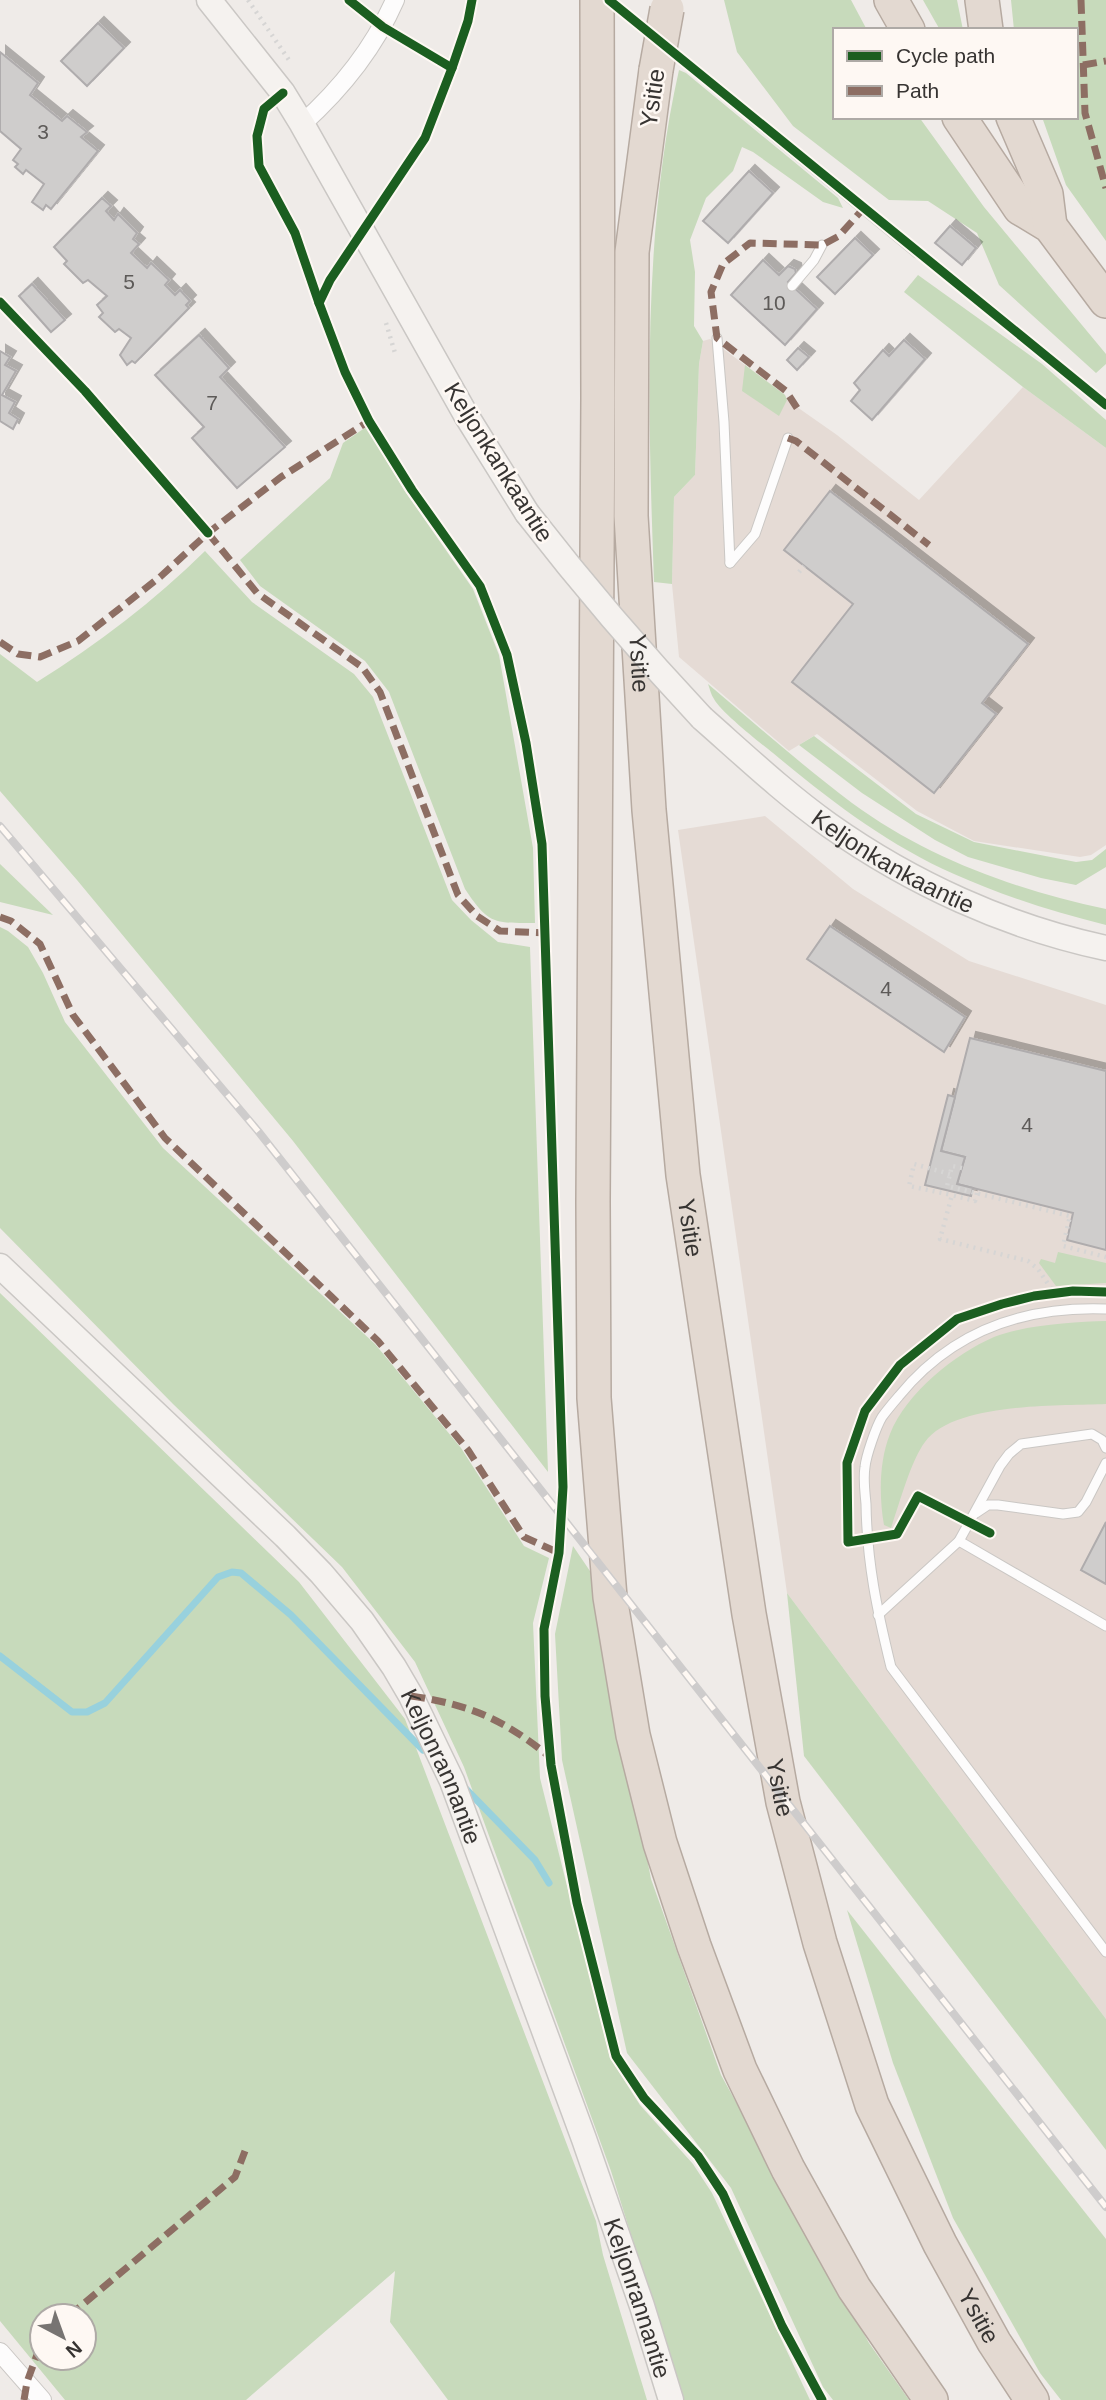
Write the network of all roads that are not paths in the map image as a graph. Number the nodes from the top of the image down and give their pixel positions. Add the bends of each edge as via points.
1 (208, 0) edge
2 (395, 0) edge
3 (891, 0) edge
4 (982, 0) edge
5 (669, 5) edge
6 (601, 8) edge
7 (907, 28) edge
8 (986, 28) edge
9 (959, 119) edge
10 (1014, 119) edge
11 (302, 124) junction
12 (1050, 226) junction
13 (822, 245) dead end
14 (917, 253) dead end
15 (792, 286) dead end
16 (1106, 301) edge
17 (718, 338) dead end
18 (788, 438) dead end
19 (1106, 948) edge
20 (0, 1266) edge
21 (1106, 1309) edge
22 (1106, 1447) edge
23 (1106, 1463) edge
24 (974, 1514) junction
25 (959, 1541) junction
26 (878, 1615) junction
27 (1106, 1626) edge
28 (1106, 1952) edge
29 (0, 2352) edge
30 (43, 2400) edge
31 (671, 2400) edge
32 (931, 2400) edge
33 (1032, 2400) edge

1 - 11 main road, Keljonkankaantie via 283,93
2 - 11 street via 383,27 345,81
3 - 7 highway
4 - 8 highway
5 - 33 highway, Ysitie, bridge via 632,253 631,516 649,810 683,1175 748,1615 783,1802 820,1943 872,2105 940,2244
6 - 14 lane
6 - 32 highway via 594,1398 610,1597 633,1735 660,1843 740,2070 854,2288
9 - 12 highway via 1020,208
10 - 12 highway via 1046,194
11 - 19 main road, Keljonkankaantie, bridge via 466,415 527,513 581,583 702,718 827,824 879,858 973,906
12 - 16 highway
13 - 15 lane
17 - 18 lane via 730,563 755,534
20 - 31 main road, Keljonrannantie via 285,1535 362,1621 411,1696 452,1781 588,2151
21 - 26 lane via 1039,1313 965,1338 917,1374 881,1418 865,1466 867,1555
22 - 24 lane via 1092,1434 1021,1444 1000,1466
23 - 24 lane via 1077,1512 998,1504
24 - 25 lane
25 - 26 lane
25 - 27 lane
26 - 28 lane via 891,1667
29 - 30 street

